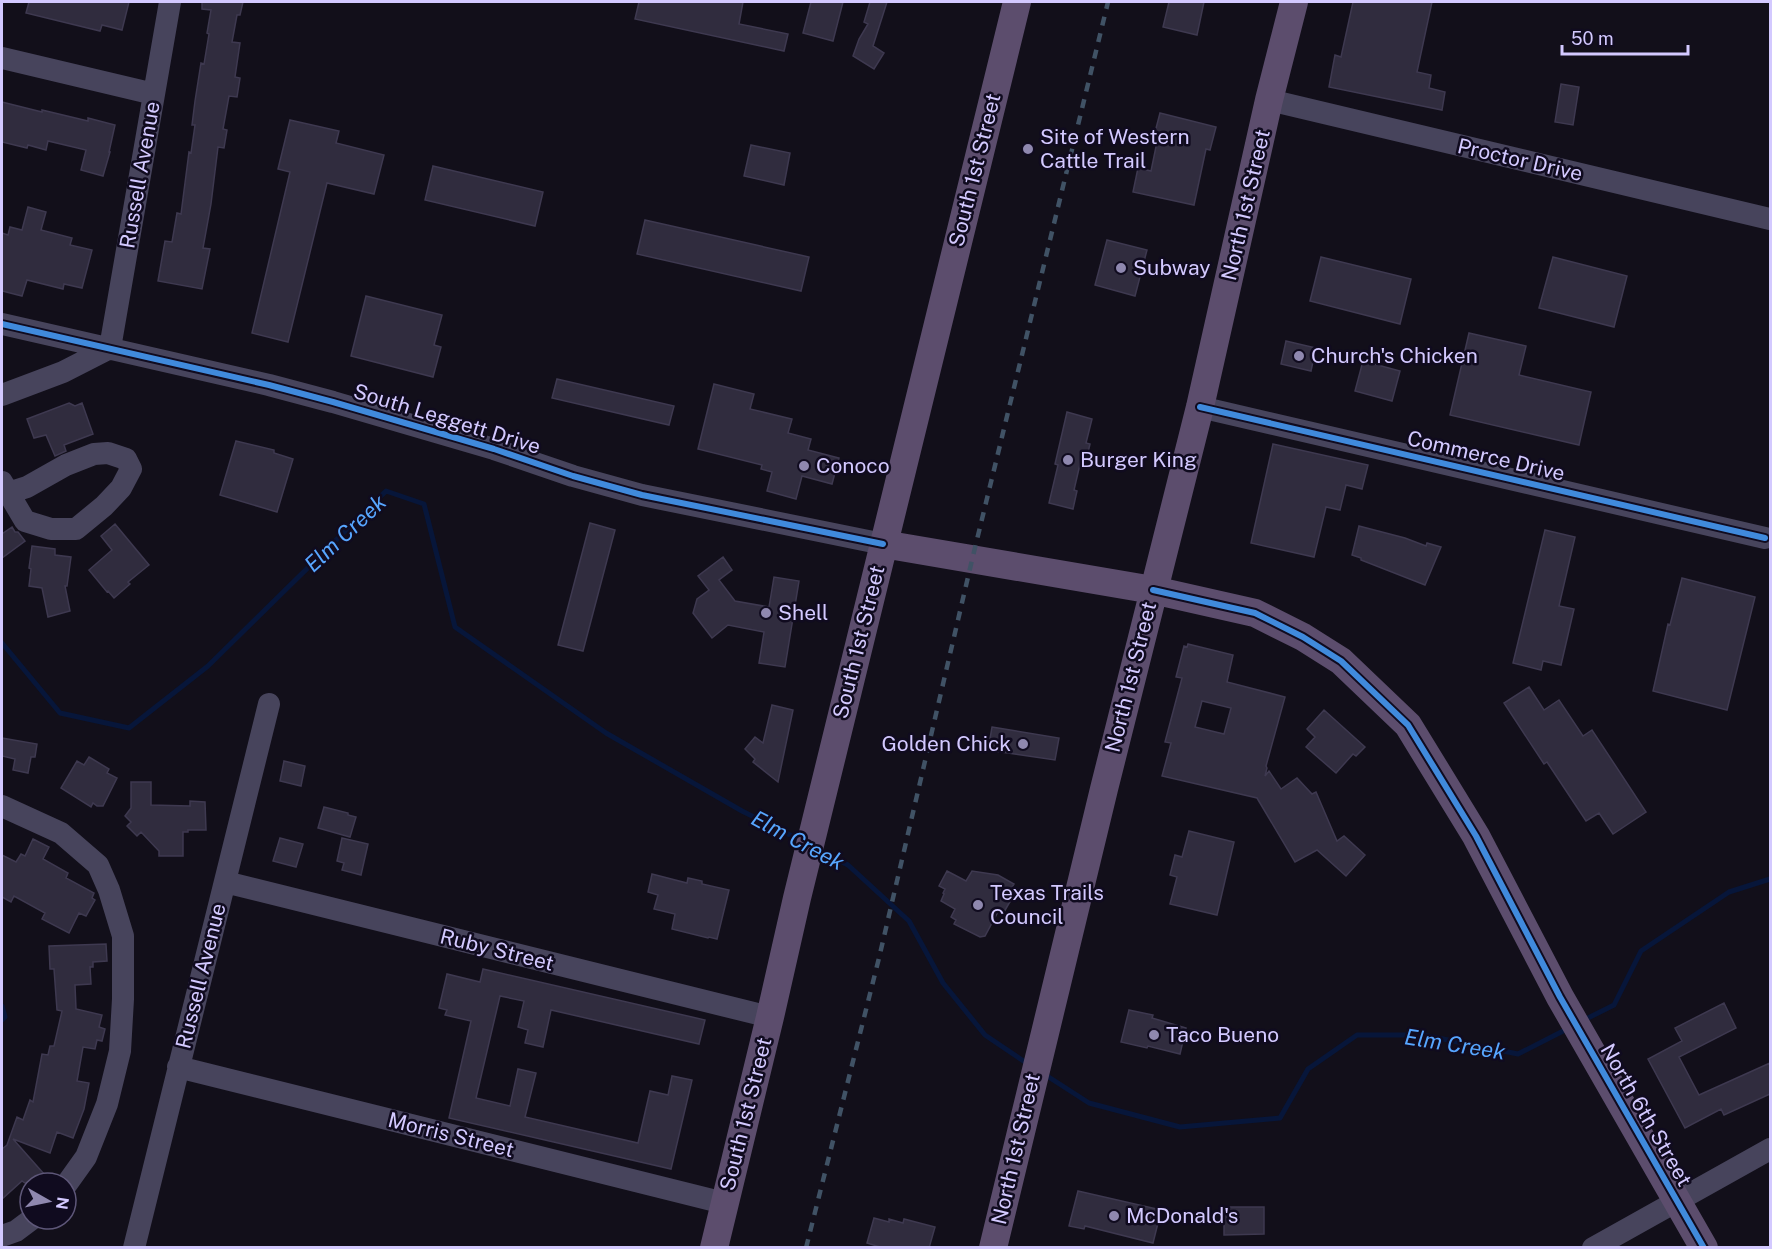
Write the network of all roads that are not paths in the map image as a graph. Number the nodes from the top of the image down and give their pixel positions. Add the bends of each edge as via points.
1 (170, 2) edge
2 (1017, 2) edge
3 (1294, 2) edge
4 (2, 58) edge
5 (154, 94) junction
6 (1269, 100) junction
7 (1770, 219) edge
8 (2, 324) edge
9 (110, 348) junction
10 (2, 395) edge
11 (1200, 407) junction
12 (5, 488) edge
13 (1765, 538) dead end
14 (883, 544) junction
15 (1153, 590) junction
16 (269, 704) dead end
17 (2, 806) edge
18 (225, 882) junction
19 (770, 1017) junction
20 (178, 1067) junction
21 (1770, 1149) edge
22 (76, 1171) edge
23 (1677, 1202) junction
24 (724, 1203) junction
25 (18, 1230) edge
26 (2, 1236) edge
27 (134, 1248) edge
28 (714, 1248) edge
29 (993, 1248) edge
30 (1593, 1248) edge
31 (1704, 1248) edge

1 - 5 street, Russell Avenue
2 - 14 main road, South 1st Street
3 - 6 main road, North 1st Street
4 - 5 street
5 - 9 street, Russell Avenue
6 - 7 street, Proctor Drive
6 - 11 main road, North 1st Street
8 - 9 street, South Leggett Drive
9 - 10 street via 63,372
9 - 14 street, South Leggett Drive via 333,402 642,495
11 - 13 street, Commerce Drive
11 - 15 main road, North 1st Street
12 - 12 street via 27,487 94,454 108,453 126,459 131,469 122,488 76,529 51,529 25,521
14 - 15 main road, South Leggett Drive
14 - 19 main road, South 1st Street
15 - 23 main road, North 6th Street via 1255,613 1303,637 1341,661 1408,725 1476,836 1560,997
15 - 29 main road, North 1st Street
16 - 18 street, Russell Avenue
17 - 22 street via 61,833 98,865 110,890 123,936 120,1052 107,1104 86,1158
18 - 19 street, Ruby Street
18 - 20 street, Russell Avenue
19 - 24 main road, South 1st Street
20 - 24 street, Morris Street
20 - 27 street, Russell Avenue
21 - 23 street
23 - 30 street
23 - 31 main road, North 6th Street
24 - 28 main road, South 1st Street
25 - 26 street

